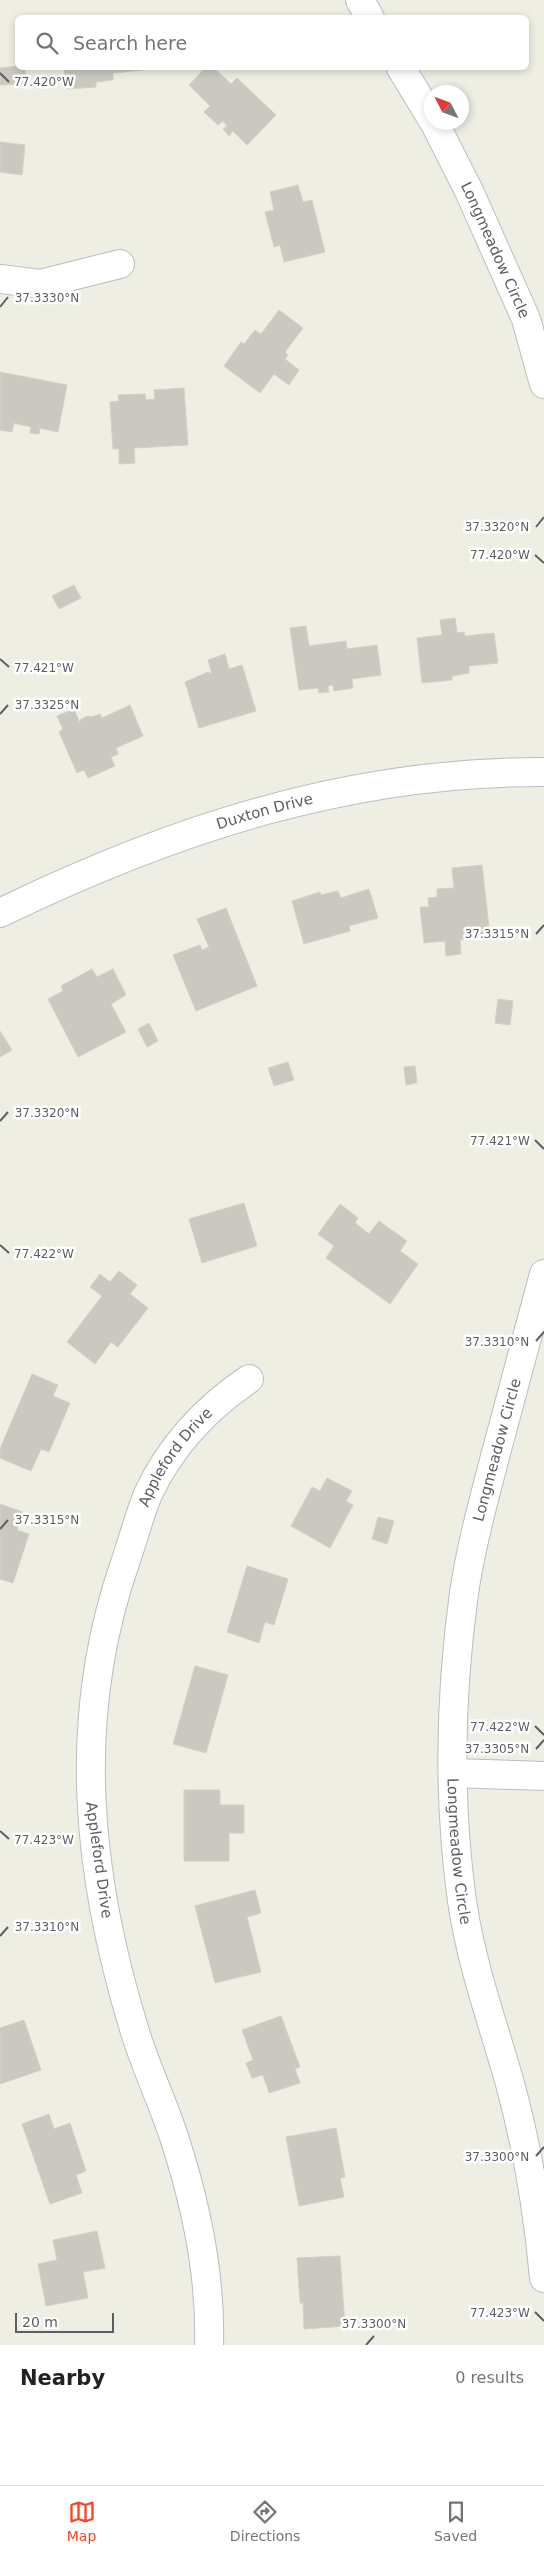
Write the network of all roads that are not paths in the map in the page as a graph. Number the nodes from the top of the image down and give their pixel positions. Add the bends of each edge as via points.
1 (360, 0) edge
2 (368, 15) edge
3 (402, 70) edge
4 (424, 106) edge
5 (438, 130) edge
6 (120, 264) dead end
7 (0, 279) edge
8 (535, 316) edge
9 (544, 384) edge
10 (544, 772) edge
11 (0, 913) edge
12 (544, 1274) edge
13 (249, 1379) dead end
14 (453, 1773) junction
15 (544, 1776) edge
16 (544, 2278) edge
17 (208, 2345) edge

1 - 2 street
3 - 4 street
5 - 8 street, Longmeadow Circle
6 - 7 street via 40,284
8 - 9 street, Longmeadow Circle
10 - 11 street, Duxton Drive via 400,782 309,798 224,821 148,847
12 - 14 street, Longmeadow Circle via 478,1522 464,1592 455,1680
13 - 17 street, Appleford Drive via 199,1419 170,1455 148,1494 120,1578 102,1647 92,1717 90,1799 111,1937 136,2036 174,2136 193,2201 204,2254
14 - 15 street
14 - 16 street, Longmeadow Circle via 462,1903 480,1986 529,2162

